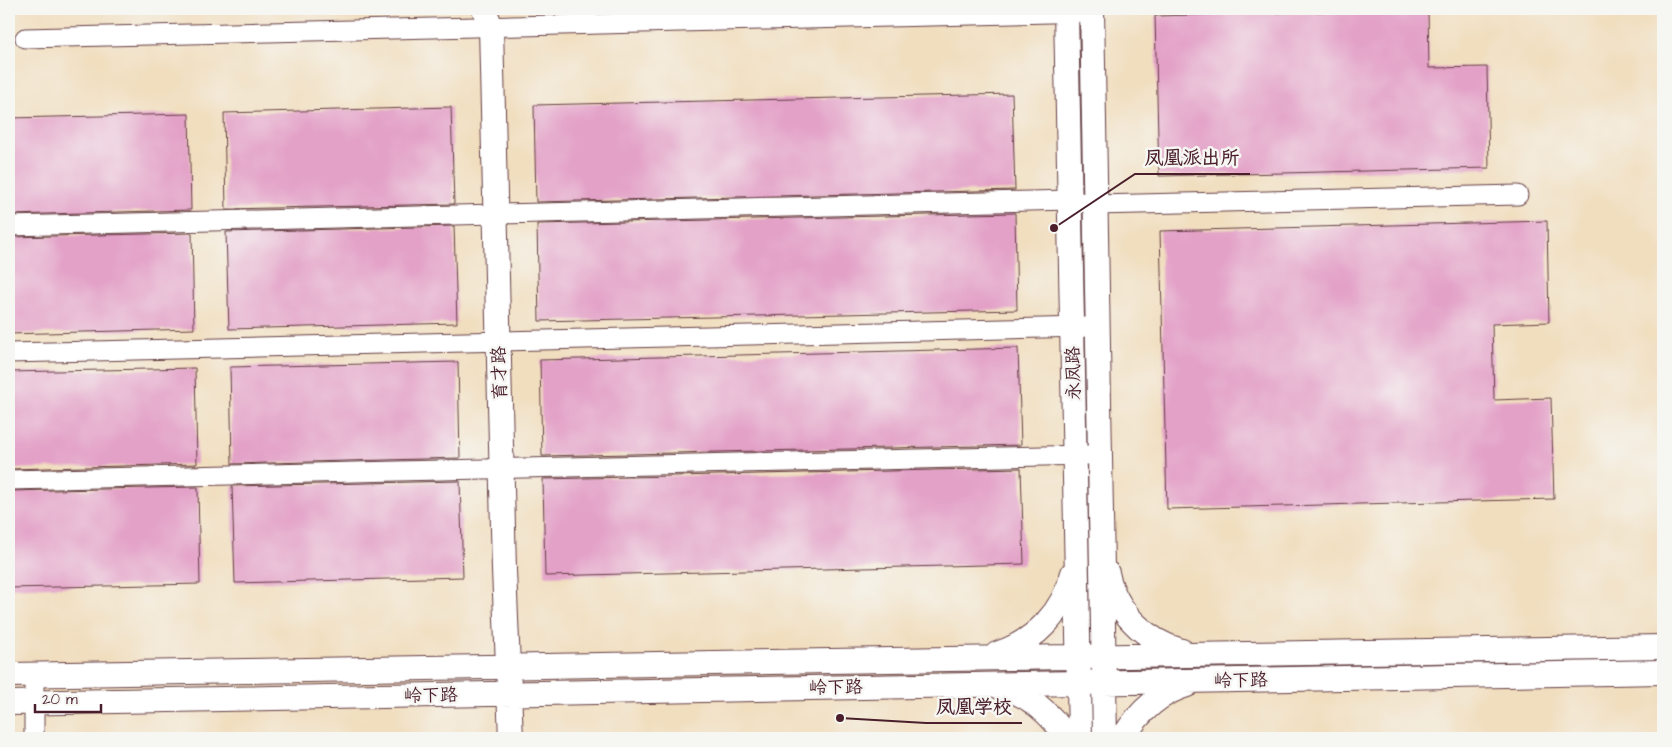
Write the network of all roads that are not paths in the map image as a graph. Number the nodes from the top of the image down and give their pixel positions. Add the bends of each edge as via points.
1 (1092, 10) edge
2 (1066, 11) edge
3 (487, 18) edge
4 (25, 38) dead end
5 (1518, 195) dead end
6 (1070, 200) junction
7 (1096, 205) junction
8 (495, 214) junction
9 (9, 226) edge
10 (1098, 327) junction
11 (1072, 328) junction
12 (498, 342) junction
13 (9, 353) edge
14 (1100, 454) junction
15 (1075, 455) junction
16 (502, 469) junction
17 (9, 480) edge
18 (1101, 546) junction
19 (1076, 551) junction
20 (1663, 647) edge
21 (1208, 655) junction
22 (1103, 656) junction
23 (1078, 657) junction
24 (975, 659) junction
25 (508, 666) junction
26 (1663, 672) edge
27 (9, 675) edge
28 (34, 675) junction
29 (1206, 680) junction
30 (1104, 682) junction
31 (1079, 683) junction
32 (981, 685) junction
33 (509, 694) junction
34 (34, 702) junction
35 (9, 703) edge
36 (34, 738) edge
37 (511, 738) edge
38 (1068, 738) edge
39 (1080, 738) edge
40 (1105, 738) edge
41 (1123, 738) edge

1 - 2 street
1 - 7 street, 永凤路
2 - 3 street
2 - 6 street, 永凤路
3 - 4 street
3 - 8 street, 育才路
5 - 7 street
6 - 7 street
6 - 8 street
6 - 11 street, 永凤路
7 - 10 street, 永凤路
8 - 9 street
8 - 12 street, 育才路
10 - 11 street
10 - 14 street, 永凤路
11 - 12 street
11 - 15 street, 永凤路
12 - 13 street
12 - 16 street, 育才路
14 - 15 street
14 - 18 street, 永凤路
15 - 16 street
15 - 19 street, 永凤路
16 - 17 street
16 - 25 street, 育才路
18 - 21 street via 1108,580 1130,619 1161,644
18 - 22 street, 永凤路
19 - 23 street, 永凤路
19 - 24 street via 1069,585 1056,612 1043,627 1006,651
20 - 21 street, 岭下路
21 - 22 street, 岭下路
22 - 23 street, 岭下路
22 - 30 street, 永凤路
23 - 24 street, 岭下路
23 - 31 street, 永凤路
24 - 25 street, 岭下路
25 - 28 street, 岭下路
25 - 33 street, 育才路
26 - 29 street, 岭下路
27 - 28 street, 岭下路
28 - 34 street
29 - 30 street, 岭下路
29 - 41 street via 1179,687 1156,700
30 - 31 street, 岭下路
30 - 40 street, 永凤路
31 - 32 street, 岭下路
31 - 39 street, 永凤路
32 - 33 street, 岭下路
32 - 38 street via 1005,688 1032,701
33 - 34 street, 岭下路
33 - 37 street, 育才路
34 - 35 street, 岭下路
34 - 36 street

